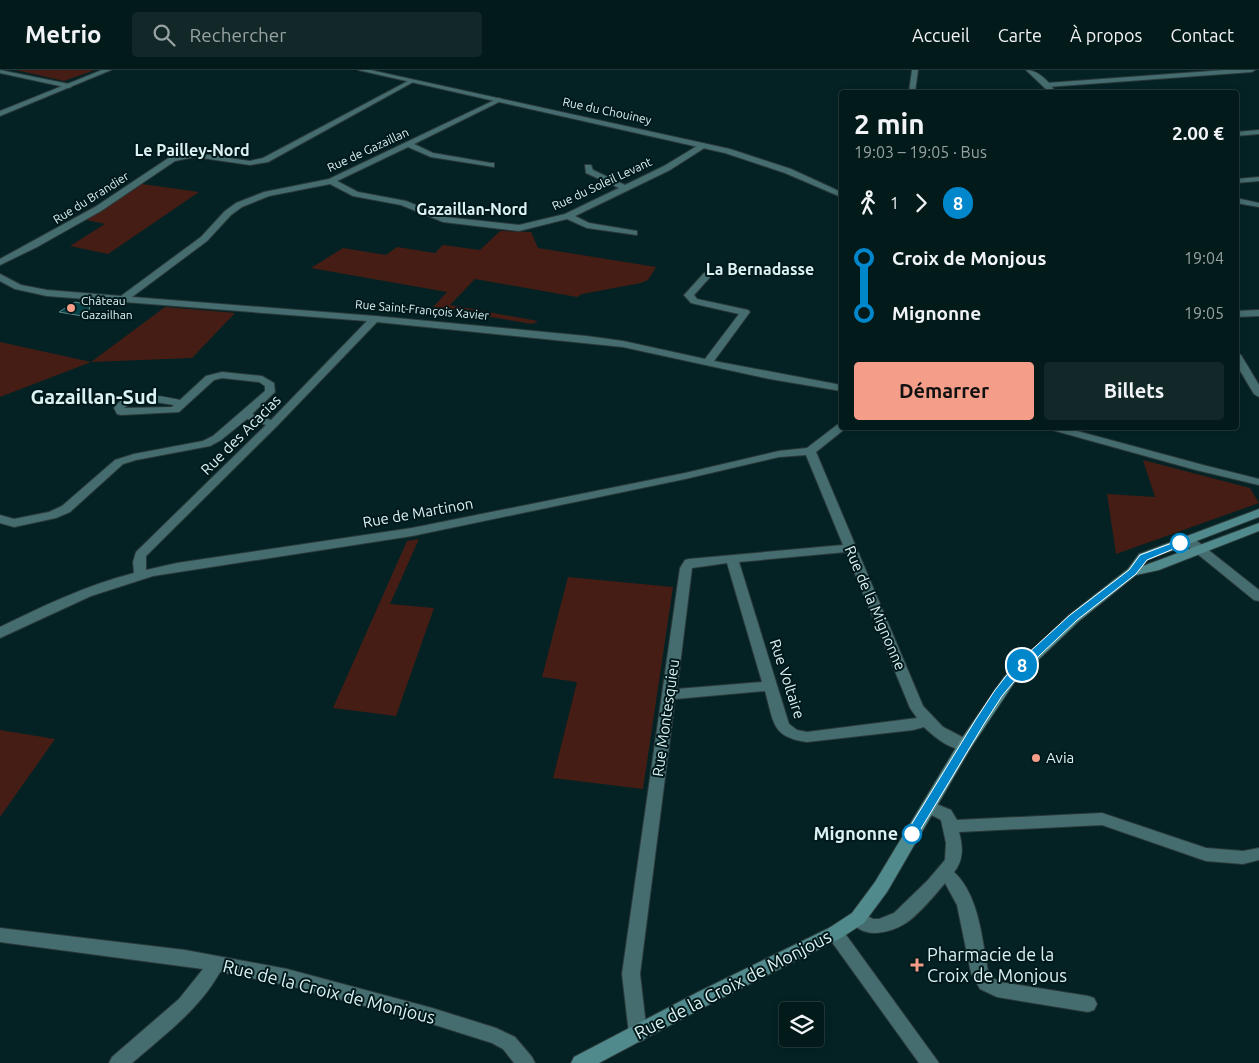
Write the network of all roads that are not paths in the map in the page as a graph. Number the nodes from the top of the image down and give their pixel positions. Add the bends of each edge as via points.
1 (108, 70) edge
2 (361, 70) edge
3 (915, 70) edge
4 (1029, 70) edge
5 (1252, 70) edge
6 (4, 72) edge
7 (1259, 76) edge
8 (410, 78) junction
9 (1130, 80) junction
10 (70, 86) junction
11 (1047, 86) junction
12 (912, 90) edge
13 (1050, 90) edge
14 (499, 100) junction
15 (0, 114) edge
16 (1259, 132) edge
17 (1239, 134) edge
18 (409, 144) junction
19 (705, 145) junction
20 (491, 165) dead end
21 (588, 167) dead end
22 (1259, 179) edge
23 (331, 180) junction
24 (1239, 181) edge
25 (625, 188) junction
26 (839, 194) edge
27 (1239, 201) edge
28 (1259, 205) edge
29 (568, 216) junction
30 (634, 233) dead end
31 (0, 262) edge
32 (707, 275) dead end
33 (0, 277) edge
34 (123, 299) junction
35 (1259, 313) edge
36 (1239, 314) edge
37 (375, 319) junction
38 (1239, 361) edge
39 (708, 362) junction
40 (839, 388) edge
41 (1259, 394) edge
42 (183, 404) junction
43 (245, 415) junction
44 (274, 424) junction
45 (839, 429) edge
46 (1063, 430) edge
47 (810, 451) junction
48 (1259, 482) edge
49 (1259, 513) edge
50 (0, 519) edge
51 (1259, 528) edge
52 (1188, 540) junction
53 (850, 548) junction
54 (1200, 550) junction
55 (732, 558) junction
56 (1132, 572) junction
57 (140, 575) junction
58 (1259, 597) edge
59 (0, 633) edge
60 (771, 686) junction
61 (670, 694) junction
62 (926, 721) junction
63 (965, 745) junction
64 (929, 807) junction
65 (951, 826) junction
66 (1259, 854) edge
67 (945, 873) junction
68 (858, 918) junction
69 (835, 933) junction
70 (0, 935) edge
71 (216, 963) junction
72 (1088, 1004) dead end
73 (638, 1034) junction
74 (118, 1063) edge
75 (526, 1063) edge
76 (580, 1063) edge
77 (930, 1063) edge

1 - 10 street
2 - 8 street, Rue du Chouiney
3 - 12 street
4 - 11 street
5 - 9 street
6 - 10 street
7 - 9 street via 1145,85
8 - 14 street, Rue du Chouiney
8 - 31 street, Rue du Brandier via 265,160 250,163 195,155 173,159 92,213
9 - 11 street
10 - 15 street
11 - 13 street
14 - 18 street, Rue de Gazaillan
14 - 19 street, Rue du Chouiney
16 - 17 street
18 - 20 street via 431,155
18 - 23 street, Rue de Gazaillan
19 - 25 street, Rue du Soleil Levant via 668,168
19 - 26 street, Rue du Chouiney via 775,166
21 - 25 street
22 - 24 street
23 - 29 street, Rue du Soleil Levant via 356,194 402,203 454,221 519,228
23 - 34 street, Rue de Gazaillan via 267,194 239,206 204,239
25 - 29 street, Rue du Soleil Levant
27 - 28 street
29 - 30 street via 587,225
32 - 39 street via 689,295 694,301 745,312
33 - 34 street, Rue Saint-François Xavier via 31,290
34 - 37 street, Rue Saint-François Xavier
35 - 36 street
37 - 39 street, Rue Saint-François Xavier via 586,339
37 - 44 street, Rue des Acacias
38 - 41 street
39 - 40 street, Rue Saint-François Xavier
42 - 42 street via 138,397 121,403 119,408 121,412 167,412
42 - 43 street via 210,378 222,375 262,379 270,385 270,392
43 - 44 street
43 - 50 street via 206,444 119,462 66,509 52,515 14,523
44 - 57 street, Rue des Acacias via 140,555
45 - 47 street
46 - 48 street
47 - 53 street, Rue de la Mignonne
47 - 57 street, Rue de Martinon via 779,454 421,530
49 - 52 main road, Rue de la Croix de Monjous
51 - 54 main road, Rue de la Croix de Monjous
52 - 54 street
52 - 56 main road, Rue de la Croix de Monjous via 1143,557
53 - 55 street, Rue Montesquieu
53 - 62 street, Rue de la Mignonne via 917,708
54 - 56 main road, Rue de la Croix de Monjous
54 - 58 street
55 - 60 street, Rue Voltaire
55 - 61 street, Rue Montesquieu via 696,562 686,568
56 - 63 main road, Rue de la Croix de Monjous via 1074,618 1018,669 998,693
57 - 59 street, Rue de Martinon via 75,596
60 - 61 street
60 - 62 street, Rue Voltaire via 783,727 793,735 807,737
61 - 73 street, Rue Montesquieu via 631,974
62 - 63 street, Rue de la Mignonne via 950,740
63 - 64 main road, Rue de la Croix de Monjous
64 - 65 street via 946,814
64 - 68 main road, Rue de la Croix de Monjous via 876,895
65 - 66 street via 1102,819 1213,857 1247,858
65 - 67 street via 955,854
67 - 68 street via 900,918 870,926
67 - 72 street via 951,876 962,895 980,973 986,983 997,989
68 - 69 main road, Rue de la Croix de Monjous
69 - 73 main road, Rue de la Croix de Monjous
69 - 77 street
70 - 71 street, Rue de la Croix de Monjous
71 - 74 street via 208,979 179,1009
71 - 75 street, Rue de la Croix de Monjous via 287,977 475,1029 509,1043
73 - 76 main road, Rue de la Croix de Monjous

